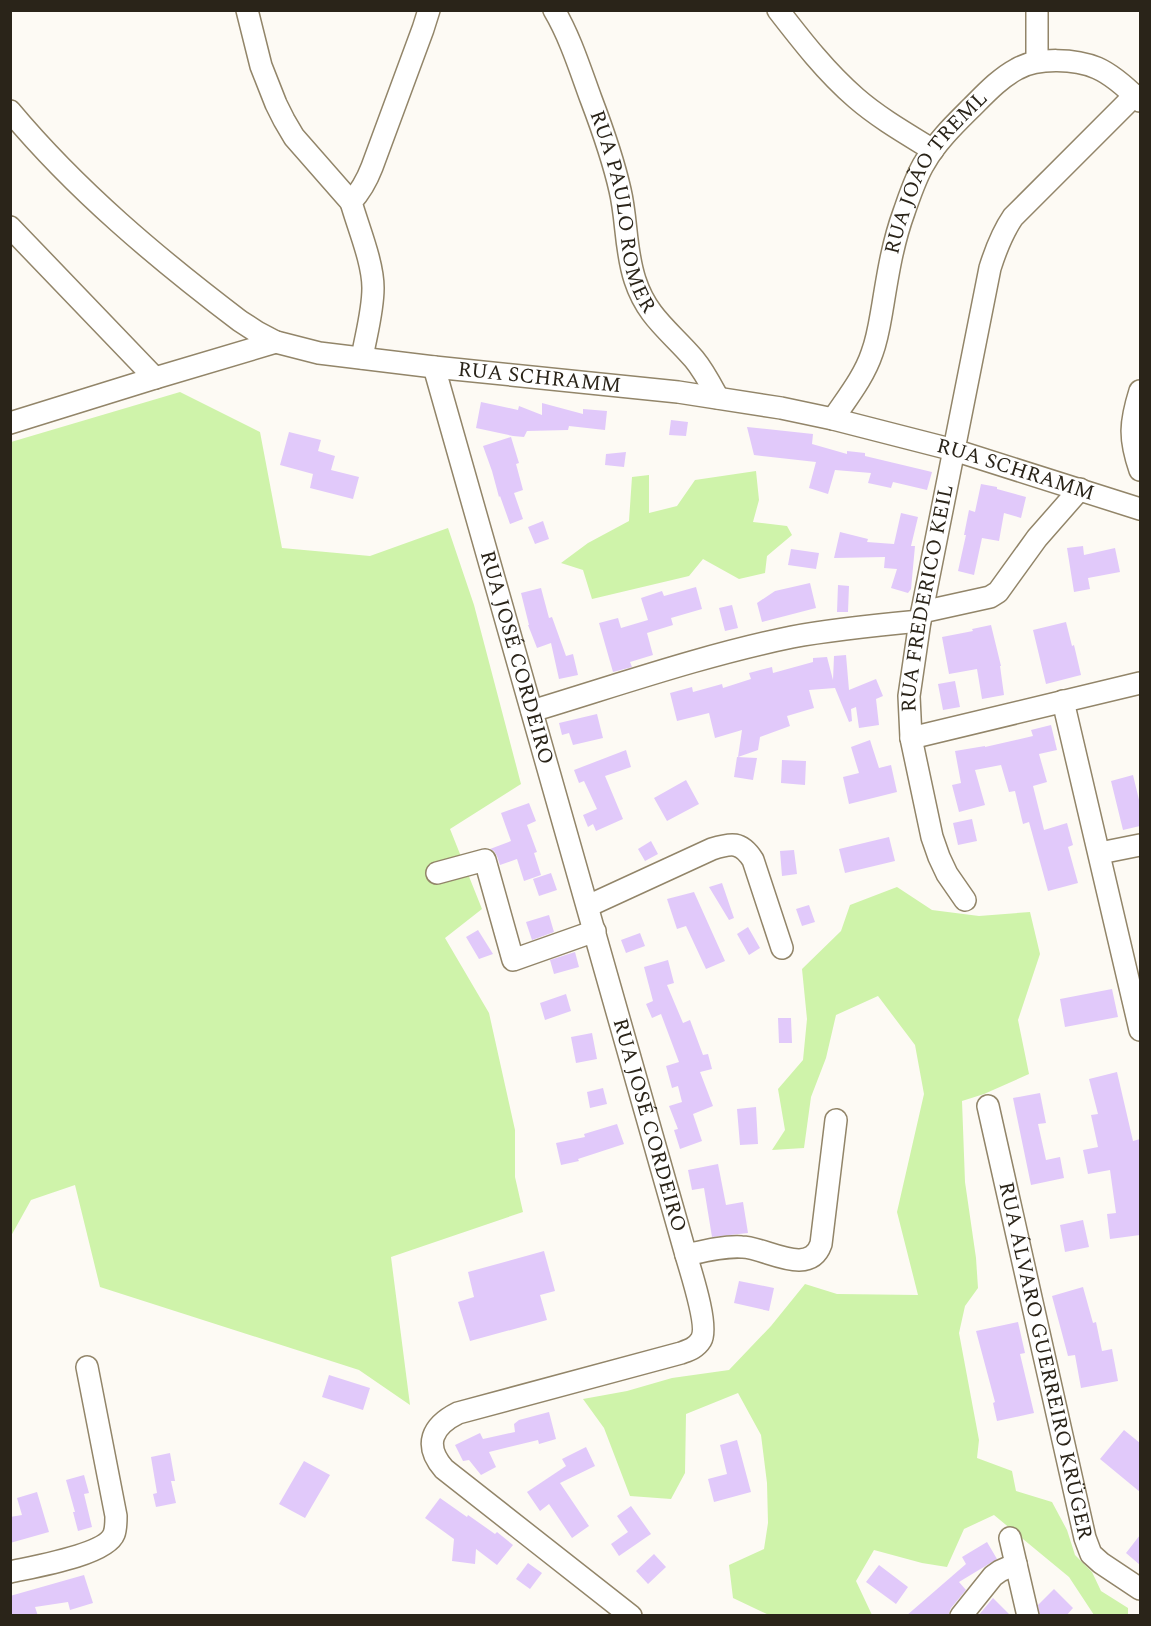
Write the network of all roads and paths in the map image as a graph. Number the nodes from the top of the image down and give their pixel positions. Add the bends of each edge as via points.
1 (247, 10) edge
2 (429, 10) edge
3 (554, 10) edge
4 (778, 10) edge
5 (1037, 10) edge
6 (1037, 61) junction
7 (1138, 98) edge
8 (10, 111) edge
9 (933, 150) junction
10 (351, 202) junction
11 (10, 227) edge
12 (276, 342) junction
13 (362, 358) junction
14 (434, 367) junction
15 (155, 378) junction
16 (1140, 391) edge
17 (718, 398) junction
18 (832, 419) junction
19 (10, 423) edge
20 (954, 450) junction
21 (1140, 470) edge
22 (1080, 489) junction
23 (1140, 509) edge
24 (921, 616) junction
25 (1140, 683) edge
26 (1063, 702) junction
27 (532, 711) junction
28 (911, 738) junction
29 (1140, 845) edge
30 (1100, 853) junction
31 (437, 873) dead end
32 (965, 900) dead end
33 (588, 906) junction
34 (595, 930) junction
35 (782, 948) dead end
36 (1140, 1030) edge
37 (988, 1106) dead end
38 (836, 1120) dead end
39 (686, 1255) junction
40 (87, 1367) dead end
41 (1010, 1538) dead end
42 (1016, 1564) junction
43 (10, 1572) edge
44 (1140, 1589) edge
45 (631, 1616) edge
46 (961, 1616) edge
47 (1028, 1616) edge

1 - 10 street via 265,75 284,120 294,137
2 - 10 street via 369,174
3 - 17 street, RUA PAULO ROMER via 582,73 613,163 638,287 649,311 694,359
4 - 9 street via 818,60 855,97
5 - 6 street
6 - 7 street, RUA JOÃO TREML via 1094,67
6 - 9 street, RUA JOÃO TREML via 1018,68 988,90
7 - 20 street, RUA FREDERICO KEIL via 1013,217 1004,231 990,268
8 - 12 street, RUA SCHRAMM via 59,166 119,223 233,316
9 - 18 street, RUA JOÃO TREML via 903,214 868,365
10 - 13 street via 373,286
11 - 15 street
12 - 13 street, RUA SCHRAMM
12 - 15 street
13 - 14 street, RUA SCHRAMM
14 - 17 street, RUA SCHRAMM
14 - 27 street, RUA JOSÉ CORDEIRO
15 - 19 street
16 - 21 street via 1131,425
17 - 18 street, RUA SCHRAMM
18 - 20 street, RUA SCHRAMM
20 - 22 street, RUA SCHRAMM
20 - 24 street, RUA FREDERICO KEIL
22 - 23 street, RUA SCHRAMM
22 - 24 street via 1037,538 998,592
24 - 27 street via 779,640
24 - 28 street, RUA FREDERICO KEIL via 909,696
25 - 26 street
26 - 28 street
26 - 30 street
27 - 33 street, RUA JOSÉ CORDEIRO
28 - 32 street, RUA FREDERICO KEIL via 935,847
29 - 30 street
30 - 36 street
31 - 34 street via 485,860 513,960
33 - 34 street, RUA JOSÉ CORDEIRO
33 - 35 street via 712,849 740,845 753,860
34 - 39 street, RUA JOSÉ CORDEIRO
37 - 44 street, RUA ÁLVARO GUERREIRO KRÜGER via 1085,1538 1091,1554
38 - 39 street via 818,1252 811,1258 797,1260 741,1247
39 - 45 street, RUA JOSÉ CORDEIRO via 704,1328 702,1339 694,1348 458,1413 440,1424 432,1441 444,1469
40 - 43 street via 116,1516 114,1535 108,1543 82,1554
41 - 42 street
42 - 46 street via 993,1576
42 - 47 street

